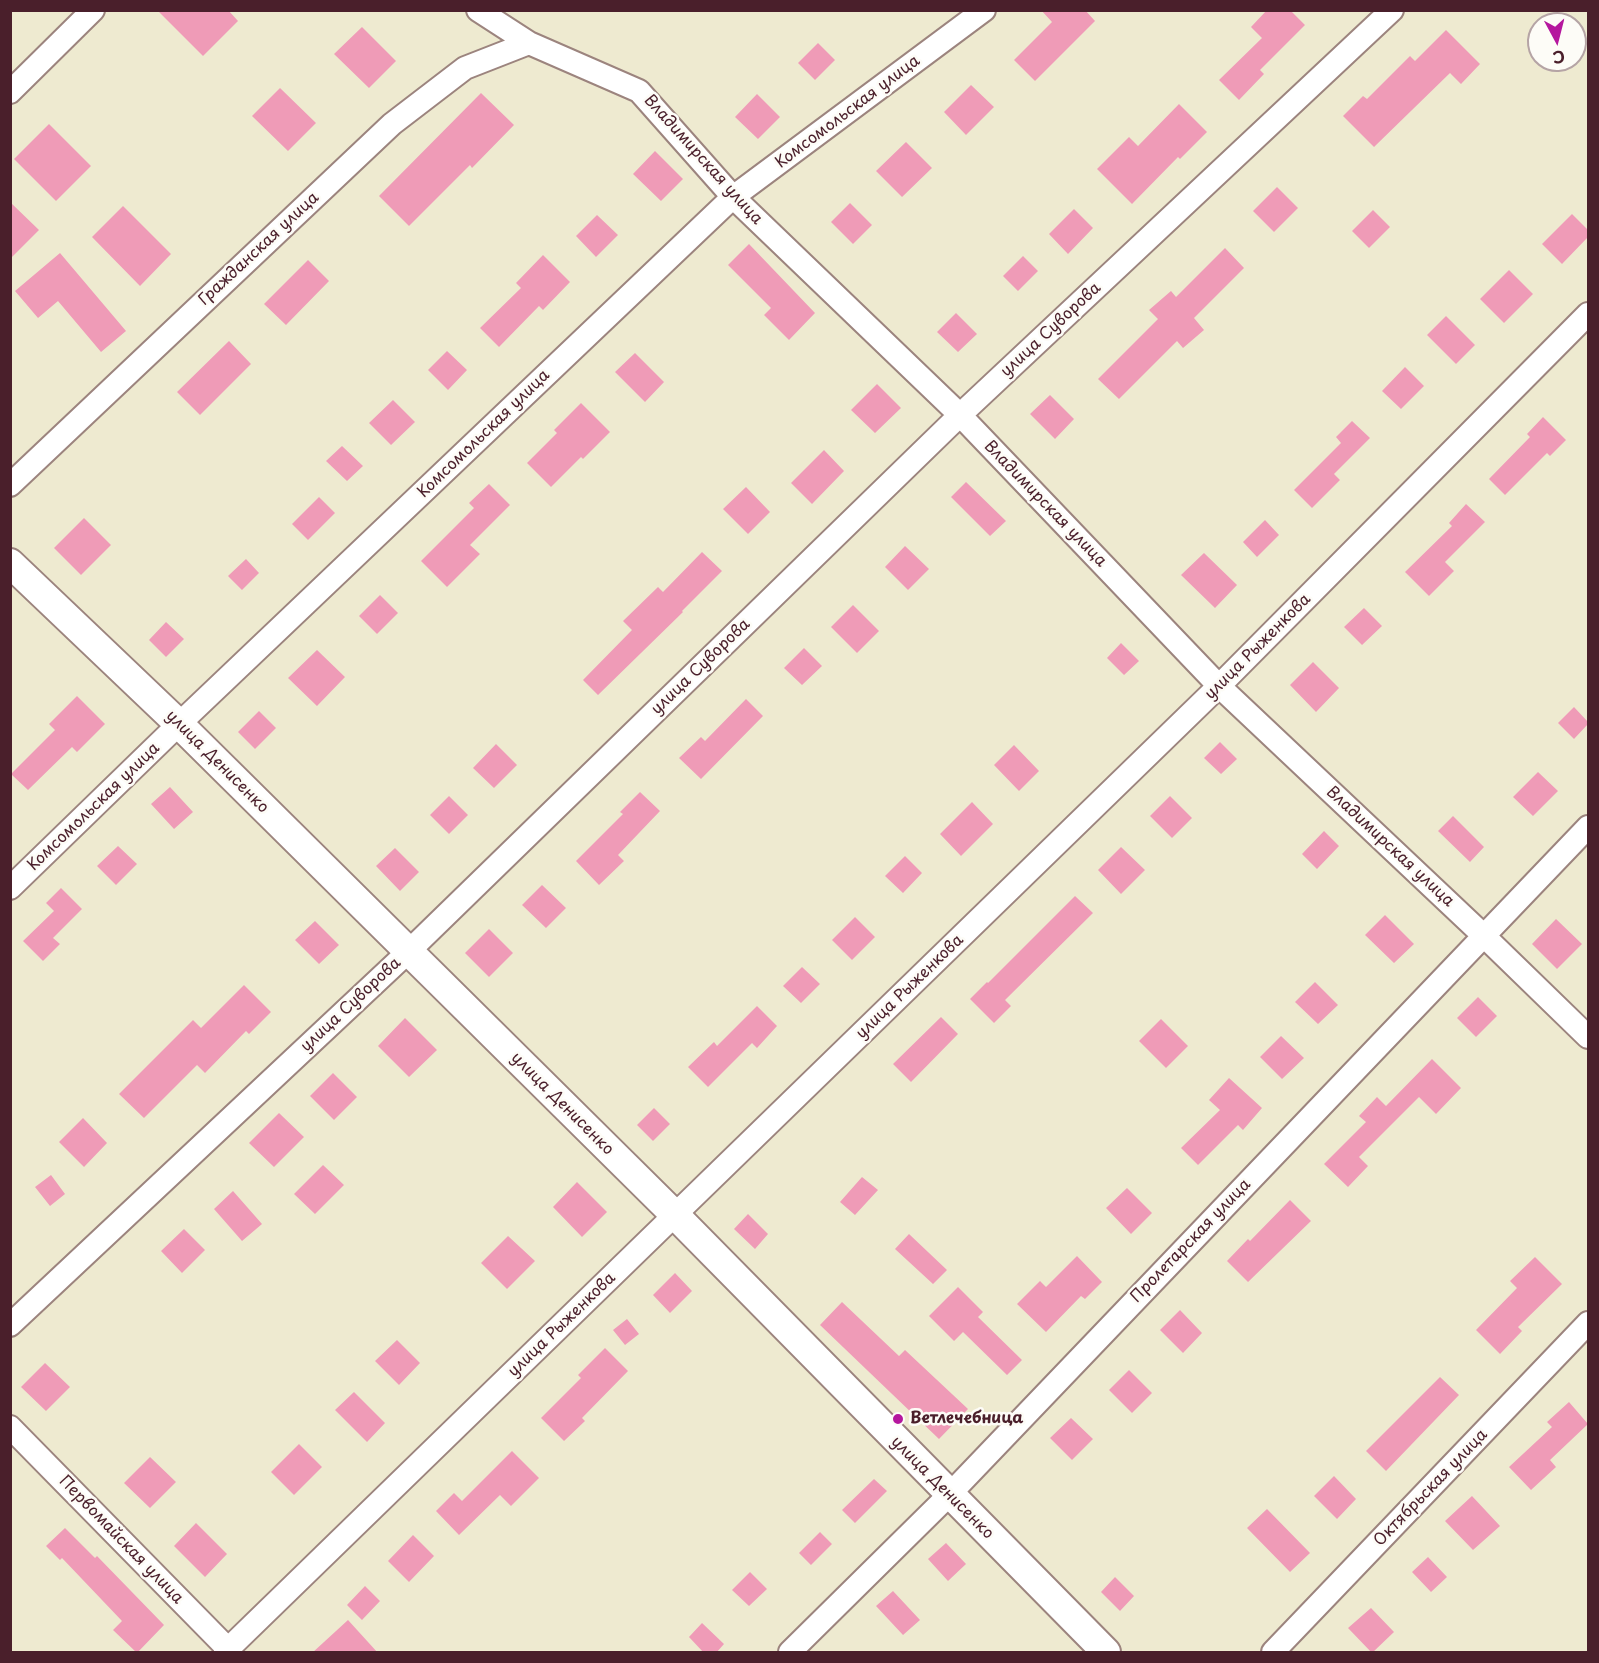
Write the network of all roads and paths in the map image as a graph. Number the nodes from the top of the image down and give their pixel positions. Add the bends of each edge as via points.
1 (93, 10) edge
2 (478, 10) edge
3 (984, 10) edge
4 (1392, 10) edge
5 (529, 43) junction
6 (10, 92) edge
7 (733, 197) junction
8 (1588, 314) edge
9 (960, 415) junction
10 (10, 485) edge
11 (10, 563) edge
12 (1219, 686) junction
13 (179, 724) junction
14 (1588, 826) edge
15 (10, 888) edge
16 (1483, 935) junction
17 (408, 952) junction
18 (1588, 1037) edge
19 (675, 1215) junction
20 (1588, 1323) edge
21 (10, 1325) edge
22 (10, 1428) edge
23 (949, 1495) junction
24 (228, 1652) edge
25 (790, 1653) edge
26 (1106, 1653) edge
27 (1273, 1653) edge

1 - 6 street
2 - 5 street, Владимирская улица
3 - 7 street, Комсомольская улица
4 - 9 street, улица Суворова
5 - 7 street, Владимирская улица via 639,91
5 - 10 street, Гражданская улица via 465,68 392,124
7 - 9 street, Владимирская улица
7 - 13 street, Комсомольская улица
8 - 12 street, улица Рыженкова
9 - 12 street, Владимирская улица
9 - 17 street, улица Суворова
11 - 13 street, улица Денисенко
12 - 16 street, Владимирская улица
12 - 19 street, улица Рыженкова
13 - 15 street, Комсомольская улица
13 - 17 street, улица Денисенко
14 - 16 street, Пролетарская улица
16 - 18 street, Владимирская улица
16 - 23 street, Пролетарская улица
17 - 19 street, улица Денисенко
17 - 21 street, улица Суворова
19 - 23 street, улица Денисенко
19 - 24 street, улица Рыженкова
20 - 27 street, Октябрьская улица
22 - 24 street, Первомайская улица
23 - 25 street, Пролетарская улица
23 - 26 street, улица Денисенко

